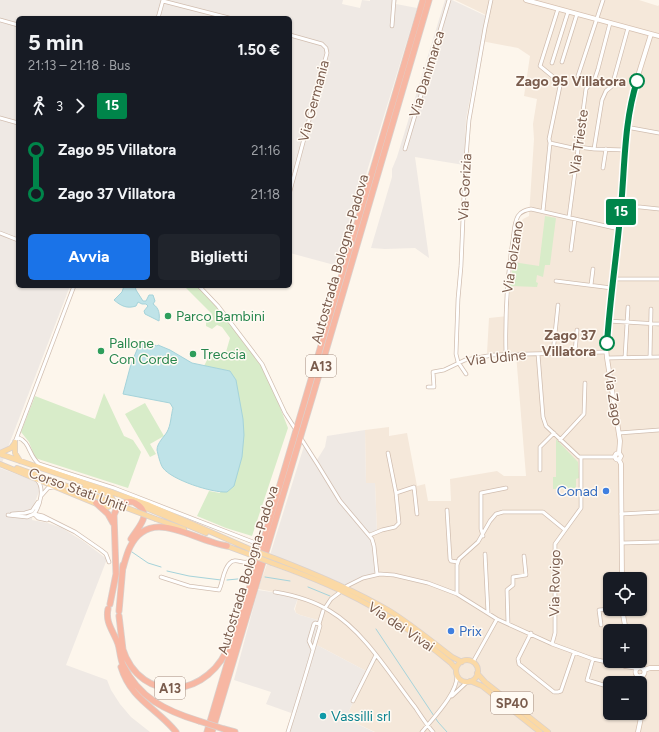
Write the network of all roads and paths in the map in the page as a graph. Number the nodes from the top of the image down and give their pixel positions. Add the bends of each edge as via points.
1 (163, 0) edge
2 (394, 0) edge
3 (423, 0) edge
4 (429, 0) edge
5 (449, 0) edge
6 (491, 0) edge
7 (526, 0) edge
8 (603, 0) edge
9 (558, 8) junction
10 (568, 12) junction
11 (577, 14) junction
12 (159, 16) edge
13 (222, 16) edge
14 (596, 19) junction
15 (0, 20) edge
16 (16, 24) edge
17 (610, 24) junction
18 (392, 26) dead end
19 (628, 28) junction
20 (651, 34) junction
21 (292, 36) edge
22 (659, 36) edge
23 (562, 62) dead end
24 (552, 63) dead end
25 (578, 76) dead end
26 (0, 118) edge
27 (16, 122) edge
28 (626, 127) junction
29 (659, 133) edge
30 (550, 143) junction
31 (405, 148) dead end
32 (577, 148) junction
33 (594, 149) junction
34 (606, 149) junction
35 (625, 150) junction
36 (603, 168) dead end
37 (292, 184) edge
38 (621, 207) junction
39 (659, 209) edge
40 (542, 211) junction
41 (569, 217) junction
42 (575, 219) junction
43 (619, 229) junction
44 (0, 233) edge
45 (16, 239) edge
46 (571, 250) dead end
47 (593, 269) dead end
48 (613, 279) junction
49 (659, 279) edge
50 (556, 281) dead end
51 (591, 285) junction
52 (73, 288) edge
53 (201, 288) edge
54 (612, 288) junction
55 (558, 305) dead end
56 (628, 307) dead end
57 (651, 309) dead end
58 (608, 321) junction
59 (627, 322) junction
60 (651, 324) junction
61 (659, 324) edge
62 (577, 330) dead end
63 (575, 352) junction
64 (606, 352) junction
65 (553, 353) junction
66 (506, 354) junction
67 (538, 354) junction
68 (625, 357) junction
69 (650, 357) junction
70 (659, 357) edge
71 (607, 358) junction
72 (458, 362) junction
73 (466, 374) dead end
74 (585, 383) dead end
75 (428, 387) dead end
76 (294, 427) dead end
77 (659, 430) edge
78 (554, 433) junction
79 (619, 433) junction
80 (17, 437) junction
81 (302, 440) dead end
82 (560, 440) junction
83 (15, 442) junction
84 (388, 453) dead end
85 (0, 454) edge
86 (8, 457) junction
87 (581, 458) junction
88 (617, 458) junction
89 (21, 461) junction
90 (0, 463) edge
91 (540, 470) dead end
92 (34, 478) junction
93 (85, 486) junction
94 (57, 487) junction
95 (506, 488) dead end
96 (396, 493) junction
97 (39, 499) junction
98 (134, 502) junction
99 (96, 503) junction
100 (447, 510) dead end
101 (659, 512) edge
102 (33, 513) junction
103 (417, 514) dead end
104 (622, 514) junction
105 (269, 520) junction
106 (565, 530) junction
107 (115, 535) junction
108 (370, 535) junction
109 (483, 536) junction
110 (659, 542) edge
111 (622, 543) junction
112 (227, 546) junction
113 (241, 546) junction
114 (251, 552) junction
115 (485, 554) dead end
116 (524, 556) dead end
117 (109, 562) dead end
118 (458, 562) junction
119 (123, 568) junction
120 (622, 572) edge
121 (377, 574) junction
122 (161, 578) dead end
123 (343, 589) junction
124 (275, 592) dead end
125 (457, 594) junction
126 (603, 609) edge
127 (324, 610) junction
128 (488, 613) junction
129 (497, 619) junction
130 (319, 624) junction
131 (508, 624) junction
132 (601, 625) dead end
133 (531, 633) junction
134 (552, 644) junction
135 (120, 645) junction
136 (313, 650) junction
137 (574, 653) junction
138 (376, 655) junction
139 (593, 660) junction
140 (462, 662) junction
141 (473, 662) junction
142 (603, 662) edge
143 (629, 668) edge
144 (638, 668) edge
145 (659, 668) edge
146 (456, 669) junction
147 (644, 670) joint
148 (477, 673) junction
149 (636, 673) junction
150 (457, 676) junction
151 (639, 676) edge
152 (641, 676) edge
153 (469, 682) junction
154 (603, 685) edge
155 (222, 698) junction
156 (448, 698) junction
157 (354, 702) dead end
158 (640, 720) edge
159 (427, 725) junction
160 (176, 732) edge
161 (207, 732) edge
162 (212, 732) edge
163 (216, 732) edge
164 (236, 732) edge
165 (288, 732) edge
166 (422, 732) edge
167 (433, 732) edge
168 (540, 732) edge
169 (548, 732) edge
170 (638, 732) edge

1 - 12 street
1 - 13 street
2 - 18 street
3 - 105 highway, Autostrada Bologna-Padova / A13
4 - 155 highway, Autostrada Bologna-Padova / A13
5 - 31 street, Via Danimarca
6 - 72 street, Via Gorizia via 469,120 458,299
7 - 9 street
8 - 14 street
9 - 10 street
9 - 30 street via 540,64 560,86
10 - 11 street
10 - 24 street
11 - 14 street
11 - 23 street
14 - 17 street
14 - 25 street
15 - 16 street
17 - 19 street
17 - 32 street, Via Trieste via 598,69 586,89
19 - 20 street
19 - 33 street via 612,86 602,100
20 - 22 street
20 - 28 street, Via Zago
21 - 37 street, Via Germania via 322,44 327,53
26 - 27 street
28 - 29 street
28 - 35 street, Via Zago
30 - 32 street
30 - 40 street
32 - 33 street
32 - 41 street, Via Trieste
33 - 34 street
34 - 35 street
34 - 36 street
35 - 38 street, Via Zago
38 - 39 street
38 - 43 street, Via Zago
40 - 41 street, Via Bolzano
40 - 66 street, Via Bolzano via 527,210 516,220 507,281
41 - 42 street, Via Bolzano
42 - 43 street, Via Bolzano
42 - 46 street
43 - 48 street, Via Zago
44 - 45 street
47 - 51 street
48 - 49 street
48 - 54 street, Via Zago
50 - 51 street
51 - 54 street
52 - 80 street
53 - 76 street via 218,306 262,364
54 - 58 street, Via Zago
55 - 65 street
56 - 59 street
57 - 60 street
58 - 59 street
58 - 64 street, Via Zago
59 - 60 street
59 - 68 street
60 - 61 street
60 - 69 street
62 - 63 street
63 - 64 street, Via Udine
63 - 65 street, Via Udine
64 - 71 street, Via Zago
65 - 67 street, Via Udine
66 - 67 street, Via Udine
66 - 72 street, Via Udine
67 - 78 street via 543,420
68 - 69 street
68 - 71 street
69 - 70 street
71 - 79 street, Via Zago
72 - 73 street, Via Gorizia
72 - 75 street, Via Udine via 454,366 433,372 434,387
74 - 82 street via 584,414
77 - 79 street
78 - 82 street
78 - 91 street via 540,447
79 - 88 street, Via Zago
80 - 83 street
80 - 122 street via 23,440 33,460 39,464 192,517 255,545 249,562 230,562 219,590 189,586
81 - 108 street via 340,500
82 - 87 street
83 - 85 main road via 11,448
83 - 89 main road via 15,453
84 - 96 street
85 - 86 main road, Corso Stati Uniti
86 - 89 main road, Corso Stati Uniti
86 - 93 main road
87 - 88 street
87 - 106 street, Via Rovigo via 581,508
88 - 104 street via 621,464
89 - 113 main road, Corso Stati Uniti via 149,505
90 - 92 main road
90 - 112 main road, Corso Stati Uniti, bridge
92 - 94 main road
92 - 97 street via 41,486
93 - 98 main road
93 - 99 main road via 109,494 113,500 112,505 108,507
94 - 97 street via 48,488
94 - 99 main road
95 - 109 street via 481,493
96 - 103 street via 414,487
96 - 108 street via 398,525
97 - 102 street
98 - 107 highway via 122,503 116,510
98 - 113 main road
98 - 119 highway via 143,511 143,520 128,546
99 - 107 highway via 111,518
100 - 118 street via 450,559
101 - 104 street
102 - 102 street via 25,513 8,515 27,517
102 - 117 street via 75,532 106,554
104 - 111 street
105 - 135 highway, A13 via 251,568 229,645 210,673 186,687 159,687 144,680 134,671
105 - 161 highway, Autostrada Bologna-Padova / A13
106 - 109 street via 543,512 503,512 496,514 490,521
106 - 134 street, Via Rovigo via 555,544
107 - 135 highway via 116,574 108,624
108 - 121 street
109 - 118 street
110 - 111 street
111 - 120 street
112 - 114 main road, Corso Stati Uniti
112 - 119 highway via 171,527 155,527 144,531 136,538
113 - 114 main road
114 - 123 main road, bridge
115 - 128 street
116 - 131 street via 526,575 513,578 513,585 508,590
118 - 125 street
119 - 135 highway via 119,614
121 - 123 street
121 - 125 street via 420,580
123 - 127 street via 331,599
123 - 140 main road, Via dei Vivai via 398,616
123 - 146 main road, Via dei Vivai via 395,621
124 - 127 street via 298,598
125 - 128 street
126 - 132 street via 599,610
127 - 130 street
127 - 138 street via 332,612
128 - 129 street
129 - 131 street
129 - 141 street
130 - 136 street
130 - 136 street via 314,624 309,641
131 - 133 street
133 - 134 street
133 - 137 street via 518,663 554,692 561,691
134 - 137 street
135 - 160 highway via 121,667 129,684 144,703
135 - 164 highway, bridge via 125,668 130,676 143,692 159,705 169,711
136 - 165 street
137 - 139 street
138 - 157 street
138 - 159 street
139 - 142 street
139 - 154 street via 587,680
140 - 141 main road
140 - 146 main road
141 - 148 main road, SP40 via 477,667
143 - 149 street
144 - 149 street
145 - 147 street
146 - 150 main road
147 - 152 street via 645,674
148 - 153 main road
148 - 169 main road, SP40
149 - 151 street
150 - 153 main road, SP40
150 - 156 street via 456,685
153 - 156 street
153 - 168 main road, SP40 via 482,686
155 - 162 highway, Autostrada Bologna-Padova / A13
155 - 163 highway
156 - 159 street
158 - 170 street
159 - 166 street
159 - 167 street

